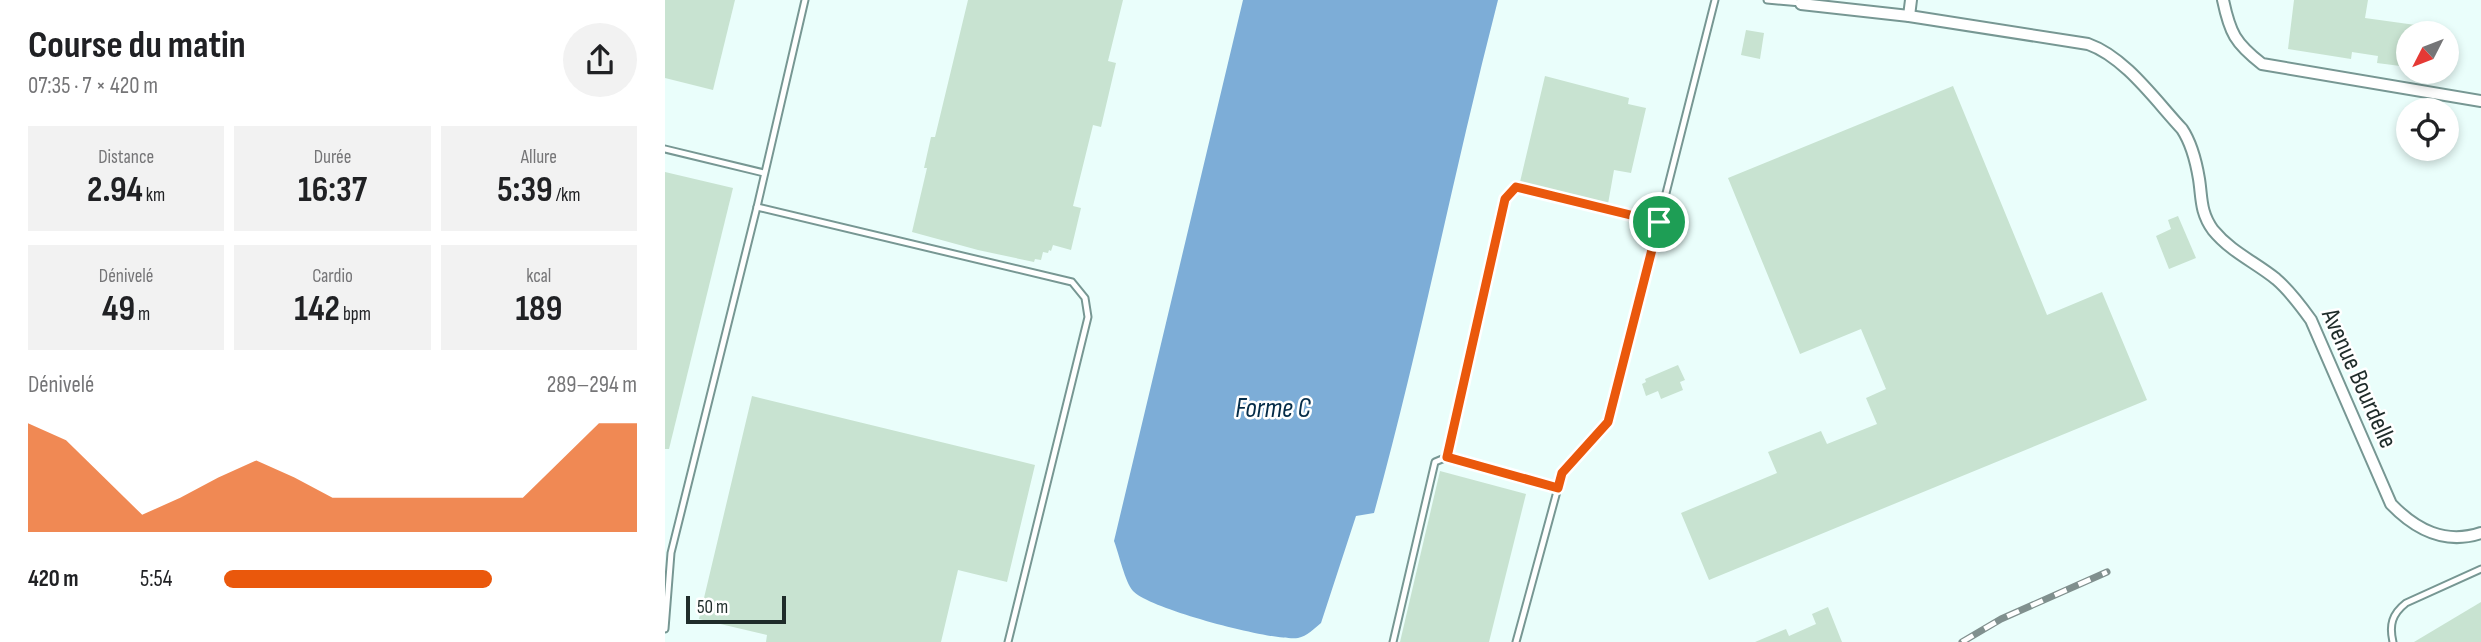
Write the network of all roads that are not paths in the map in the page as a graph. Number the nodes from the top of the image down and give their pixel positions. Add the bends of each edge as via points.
1 (805, 0) edge
2 (1715, 0) edge
3 (1767, 0) edge
4 (1911, 0) edge
5 (2223, 0) edge
6 (1801, 2) edge
7 (1909, 16) junction
8 (2481, 101) edge
9 (665, 149) edge
10 (764, 173) junction
11 (757, 207) junction
12 (1659, 222) junction
13 (1447, 457) junction
14 (1558, 488) junction
15 (2481, 533) edge
16 (2481, 569) edge
17 (665, 629) edge
18 (1008, 642) edge
19 (1393, 642) edge
20 (1517, 642) edge
21 (2393, 642) edge

1 - 10 lane
2 - 12 lane
3 - 6 lane
4 - 7 street
5 - 8 street via 2235,40 2262,64
6 - 7 street, Avenue Bourdelle
7 - 15 street, Avenue Bourdelle via 2088,44 2120,63 2190,141 2200,202 2212,228 2234,251 2276,279 2311,320 2391,505 2427,532 2451,539
9 - 10 lane
10 - 11 lane
11 - 17 lane via 671,553
11 - 18 lane via 1072,282 1085,298 1088,317
12 - 13 lane via 1516,187 1505,199
12 - 14 lane via 1608,422 1562,473
13 - 14 lane
13 - 19 lane via 1435,462
14 - 20 lane
16 - 21 lane via 2397,610 2390,630

